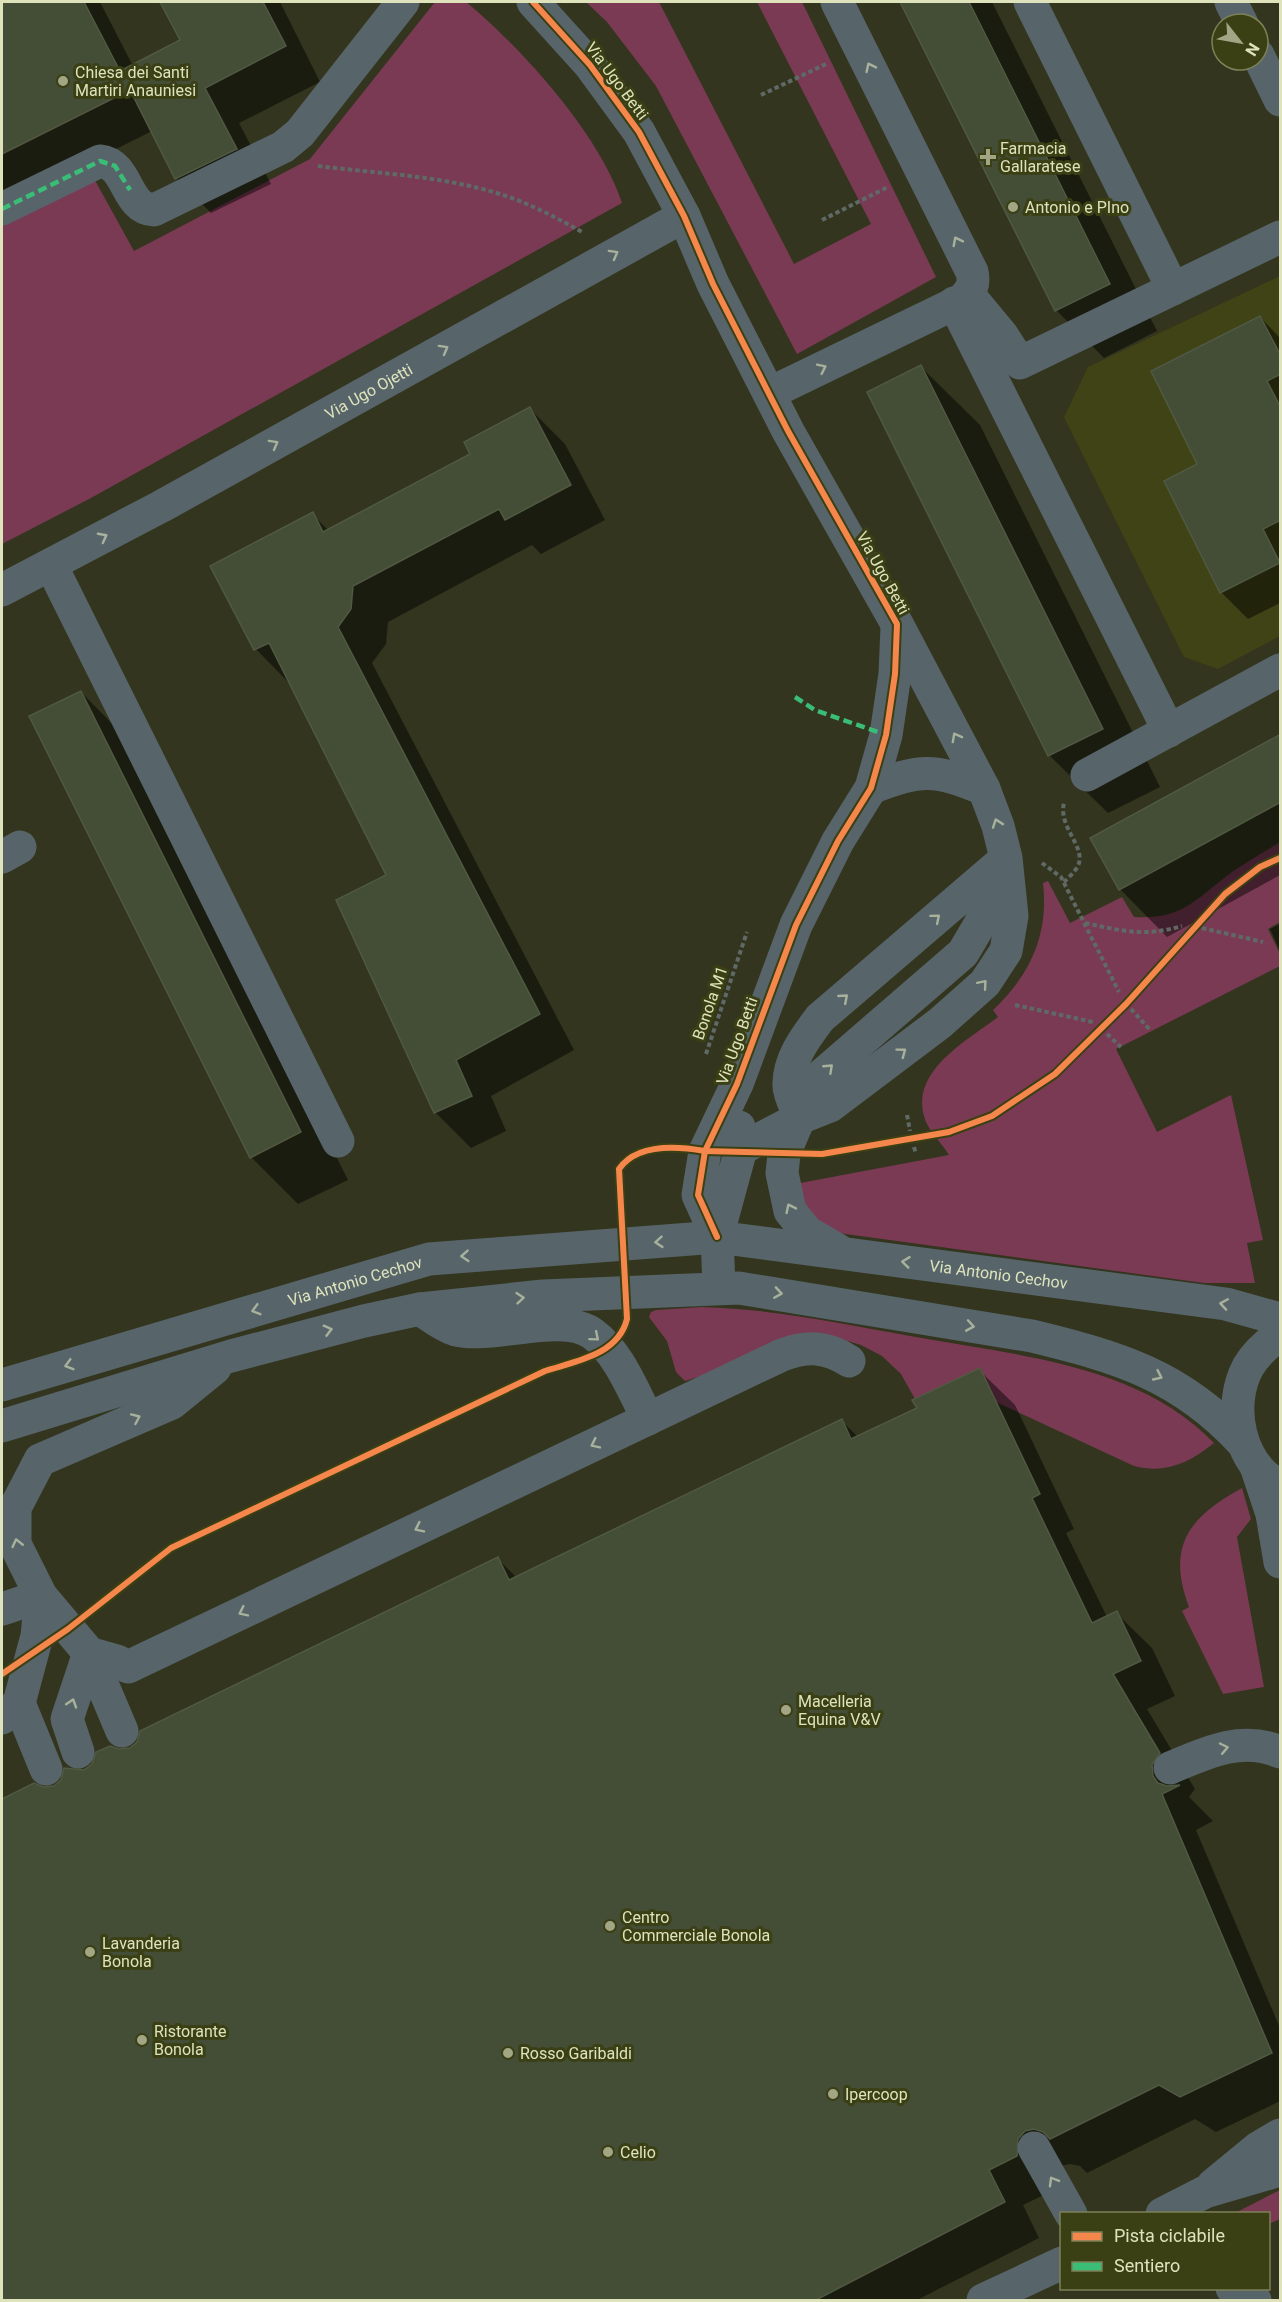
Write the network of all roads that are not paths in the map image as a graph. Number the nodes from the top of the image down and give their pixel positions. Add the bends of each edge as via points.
1 (404, 2) edge
2 (533, 2) edge
3 (837, 2) edge
4 (1030, 2) edge
5 (1267, 72) edge
6 (1281, 100) edge
7 (2, 209) edge
8 (684, 216) junction
9 (1281, 237) edge
10 (1173, 289) junction
11 (961, 299) junction
12 (770, 393) junction
13 (51, 564) junction
14 (2, 590) edge
15 (897, 624) junction
16 (1281, 670) edge
17 (1169, 731) junction
18 (1087, 775) road end
19 (871, 788) junction
20 (984, 789) junction
21 (1021, 859) junction
22 (735, 1088) junction
23 (800, 1118) junction
24 (338, 1141) dead end
25 (741, 1149) junction
26 (717, 1237) junction
27 (851, 1255) junction
28 (720, 1286) junction
29 (420, 1309) junction
30 (1281, 1319) edge
31 (1281, 1334) edge
32 (231, 1356) junction
33 (849, 1360) dead end
34 (2, 1384) edge
35 (648, 1419) junction
36 (2, 1426) edge
37 (40, 1460) junction
38 (1260, 1465) edge
39 (2, 1482) edge
40 (1281, 1562) edge
41 (41, 1596) junction
42 (2, 1609) edge
43 (89, 1653) junction
44 (10, 1711) edge
45 (122, 1731) dead end
46 (78, 1752) dead end
47 (1281, 1752) edge
48 (1170, 1768) dead end
49 (45, 1770) dead end
50 (1281, 2135) edge
51 (1034, 2148) dead end
52 (1281, 2170) edge
53 (1184, 2206) edge
54 (1070, 2212) edge
55 (1060, 2264) edge
56 (1234, 2290) edge
57 (983, 2301) edge
58 (1255, 2301) edge

1 - 7 street via 292,141 154,210 140,206 115,166 100,160
2 - 8 street, Via Ugo Betti via 590,65 639,132
11 -> 3 street via 974,280 972,272
4 - 10 street
5 - 6 street
8 - 12 street, Via Ugo Betti via 713,284
13 -> 8 street, Via Ugo Ojetti
9 - 10 street
10 - 11 street via 1020,363 1002,335
12 -> 11 street
11 - 17 street
12 - 15 street, Via Ugo Betti
13 - 14 street, Via Ugo Ojetti
13 - 24 street
15 - 19 street, Via Ugo Betti via 886,735
20 -> 15 street
16 - 17 street
17 - 18 street
19 - 20 street via 910,774 949,775
19 - 22 street, Via Ugo Betti via 838,841 796,925
21 -> 20 street via 998,826
23 -> 21 street via 815,1081 963,953
23 -> 21 street via 789,1087 794,1060 820,1018
22 - 25 street, Via Ugo Betti
22 - 26 street, Via Ugo Betti via 705,1151 698,1195
23 - 25 street
27 -> 23 street via 807,1232 788,1205 782,1173 784,1154
25 - 26 street, Via Ugo Betti
26 - 27 street, Via Antonio Cechov
26 - 28 street
26 -> 34 street, Via Antonio Cechov via 429,1259
30 -> 27 street, Via Antonio Cechov via 1226,1304
29 -> 28 street via 543,1296
28 -> 38 street via 776,1292 1073,1346 1165,1379 1220,1418
32 -> 29 street
29 -> 35 street via 447,1327 467,1331 568,1325 587,1330 607,1347
31 - 38 street via 1264,1346 1248,1367 1239,1391 1237,1417
32 - 36 street
37 -> 32 street via 172,1402
33 - 35 street via 826,1349 798,1349
35 -> 43 street via 128,1667
37 - 39 street
41 -> 37 street via 15,1544 15,1508
38 - 40 street
41 - 42 street
41 - 43 street
41 - 44 street via 37,1636
43 - 45 street
46 -> 43 street via 67,1719
44 - 49 street
48 -> 47 street via 1227,1746 1256,1746
50 - 53 street via 1258,2148
54 -> 51 street
52 - 53 street
55 - 57 street
56 - 58 street

